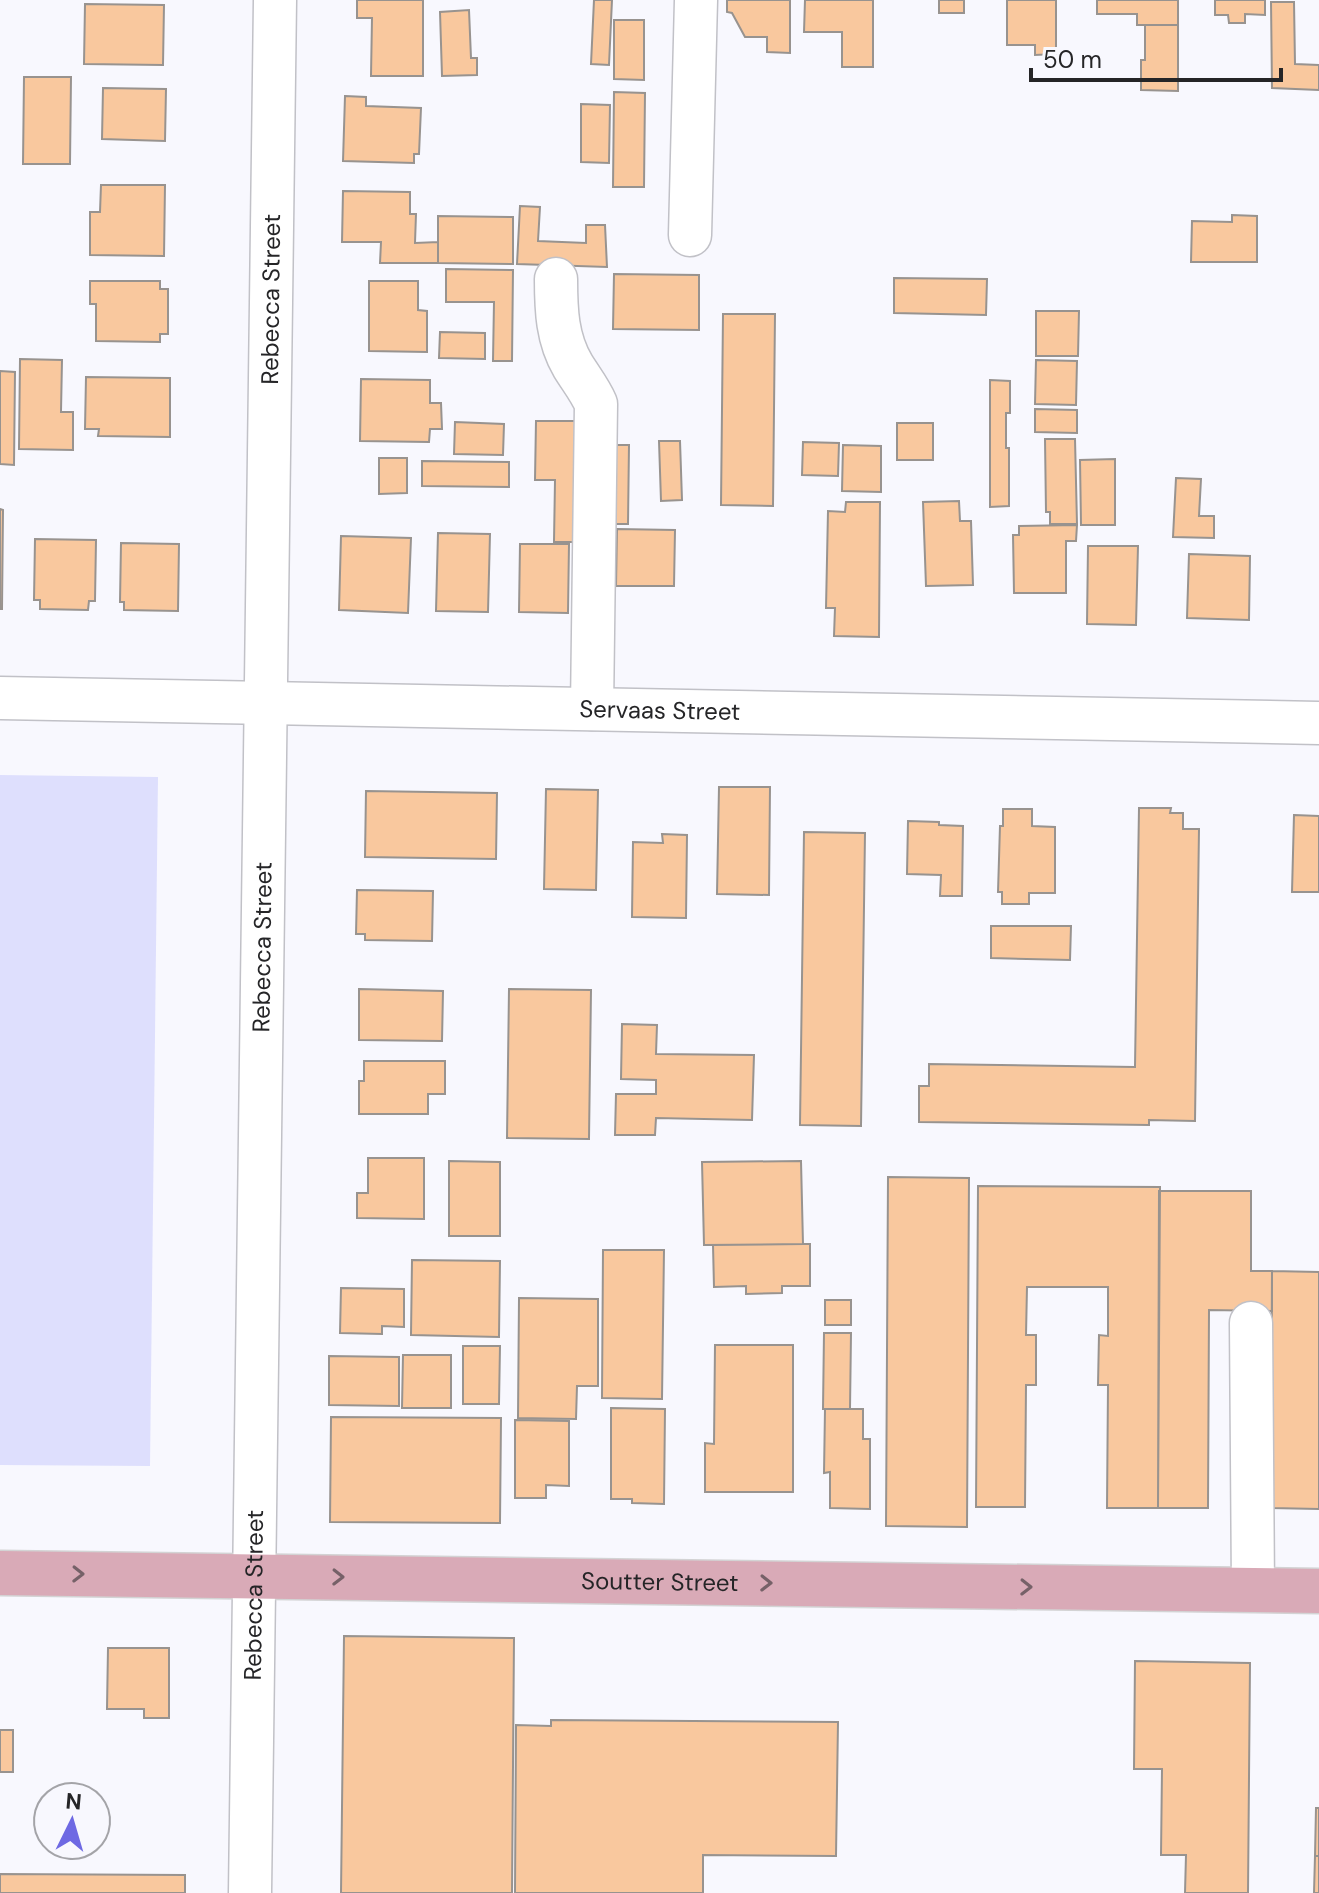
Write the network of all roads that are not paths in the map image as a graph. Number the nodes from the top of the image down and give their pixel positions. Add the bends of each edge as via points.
1 (275, 0) edge
2 (696, 0) edge
3 (690, 235) dead end
4 (556, 279) dead end
5 (0, 698) edge
6 (267, 702) junction
7 (592, 709) junction
8 (1319, 723) edge
9 (1251, 1323) dead end
10 (0, 1573) edge
11 (253, 1576) junction
12 (1253, 1590) junction
13 (1319, 1591) edge
14 (250, 1893) edge

1 - 6 street, Rebecca Street
2 - 3 street
4 - 7 street via 564,348 596,404
5 - 6 street, Servaas Street
6 - 7 street, Servaas Street
6 - 11 street, Rebecca Street
7 - 8 street, Servaas Street
9 - 12 street
10 -> 11 main road, Soutter Street
11 -> 12 main road, Soutter Street
11 - 14 street, Rebecca Street
12 - 13 main road, Soutter Street

